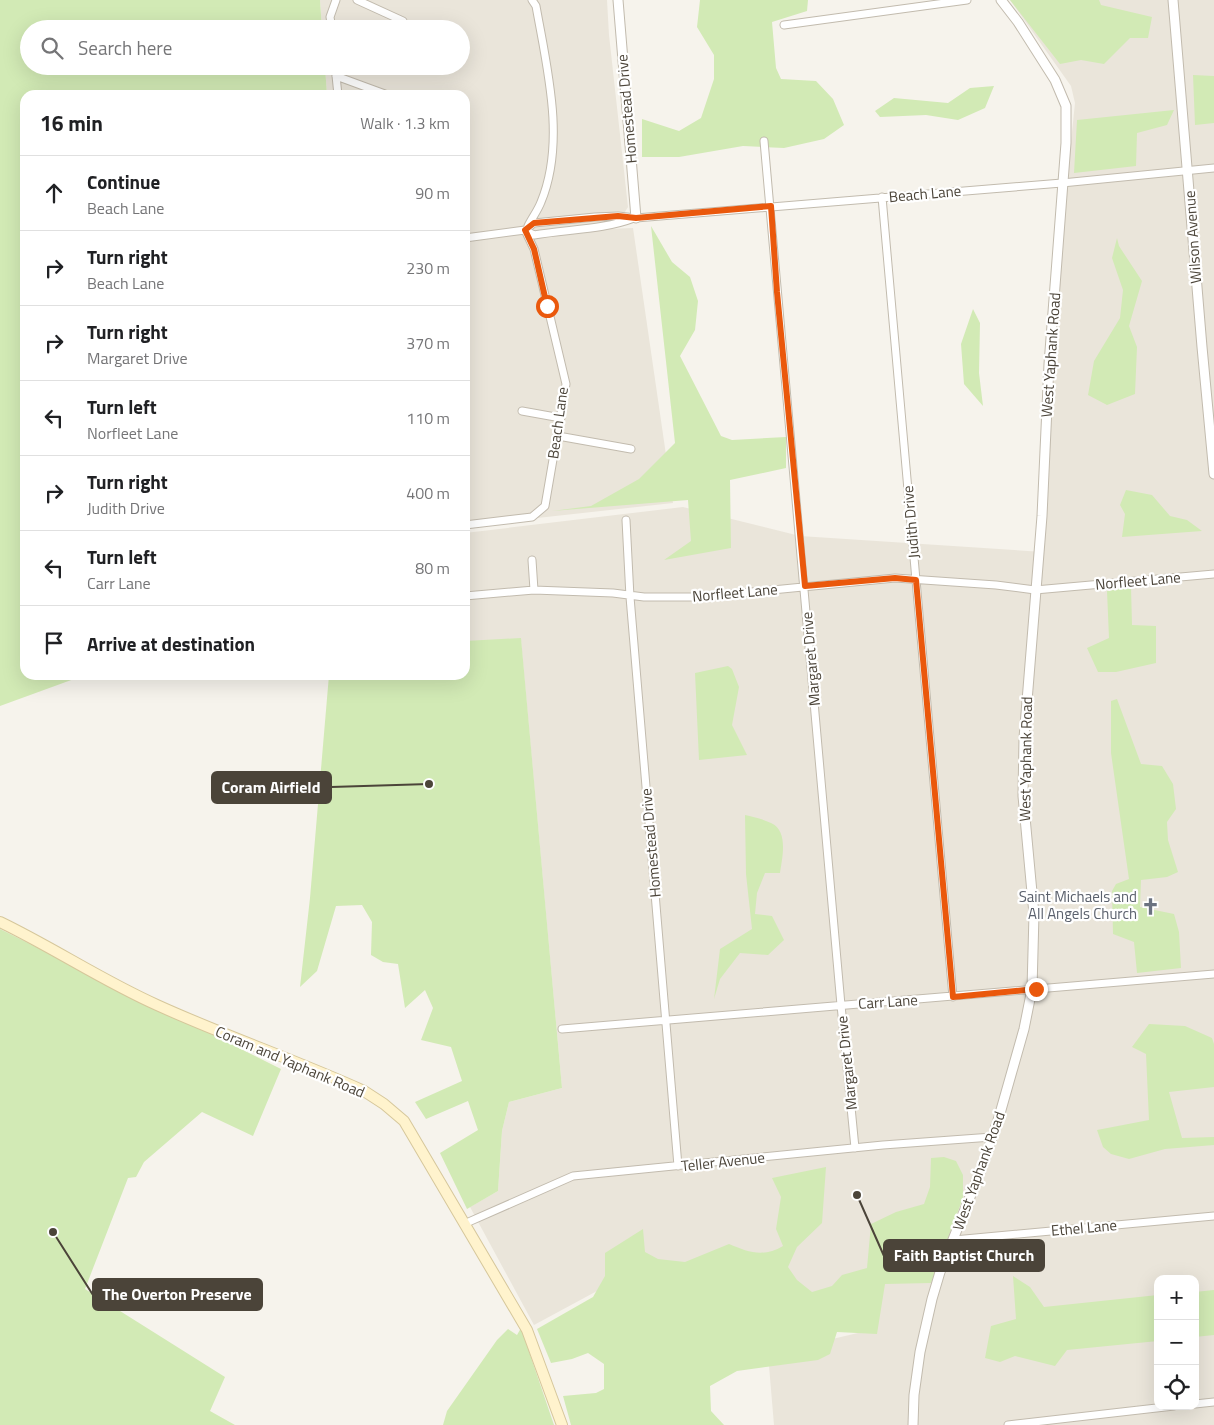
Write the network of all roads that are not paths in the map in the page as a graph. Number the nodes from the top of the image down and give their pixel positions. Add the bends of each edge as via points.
1 (336, 0) edge
2 (357, 0) edge
3 (532, 0) edge
4 (618, 0) edge
5 (967, 0) edge
6 (1001, 0) edge
7 (1173, 0) edge
8 (331, 20) edge
9 (401, 20) edge
10 (784, 25) dead end
11 (336, 76) joint
12 (337, 90) edge
13 (374, 90) edge
14 (764, 141) dead end
15 (1214, 168) edge
16 (1188, 170) junction
17 (1062, 183) junction
18 (882, 197) junction
19 (771, 206) junction
20 (636, 218) junction
21 (525, 230) junction
22 (470, 237) edge
23 (522, 411) dead end
24 (561, 418) junction
25 (558, 436) junction
26 (631, 449) dead end
27 (1214, 474) edge
28 (626, 520) dead end
29 (470, 524) edge
30 (532, 560) dead end
31 (1214, 574) edge
32 (916, 580) junction
33 (805, 586) junction
34 (534, 590) junction
35 (1035, 590) junction
36 (470, 596) edge
37 (630, 596) junction
38 (0, 922) edge
39 (1214, 974) edge
40 (1032, 989) junction
41 (953, 997) junction
42 (841, 1005) junction
43 (666, 1021) junction
44 (562, 1029) dead end
45 (992, 1138) junction
46 (855, 1148) junction
47 (678, 1166) junction
48 (1214, 1216) edge
49 (464, 1224) junction
50 (954, 1240) junction
51 (1214, 1402) edge
52 (1199, 1404) edge
53 (1154, 1408) edge
54 (562, 1425) edge
55 (913, 1425) edge
56 (1008, 1425) edge

1 - 8 street
2 - 9 street
3 - 21 street via 536,6 548,72 554,128 552,160 545,189
4 - 20 street, Homestead Drive
5 - 10 street
6 - 17 street, West Yaphank Road via 1056,80 1066,106
7 - 16 street, Wilson Avenue
11 - 12 street
11 - 13 street
14 - 19 street, Margaret Drive
15 - 16 street, Beach Lane
16 - 17 street, Beach Lane
16 - 27 street, Wilson Avenue
17 - 18 street, Beach Lane
17 - 35 street, West Yaphank Road
18 - 19 street, Beach Lane
18 - 32 street, Judith Drive
19 - 20 street, Beach Lane
19 - 33 street, Margaret Drive
20 - 21 street, Beach Lane via 602,217 534,223
20 - 21 street, Beach Lane via 619,224 534,235
21 - 22 street, Beach Lane
21 - 24 street, Beach Lane via 534,249 566,384
23 - 24 street
24 - 25 street, Beach Lane
25 - 26 street
25 - 29 street, Beach Lane via 544,506 532,517
28 - 37 street, Homestead Drive
30 - 34 street
31 - 35 street, Norfleet Lane
32 - 33 street, Norfleet Lane via 895,578
32 - 35 street, Norfleet Lane
32 - 41 street, Judith Drive
33 - 37 street, Norfleet Lane via 700,597
33 - 42 street, Margaret Drive
34 - 36 street, Norfleet Lane
34 - 37 street, Norfleet Lane
35 - 40 street, West Yaphank Road via 1023,796 1034,914
37 - 43 street, Homestead Drive
38 - 49 main road, Coram and Yaphank Road via 112,984 372,1096 404,1121
39 - 40 street, Carr Lane
40 - 41 street, Carr Lane
40 - 45 street, West Yaphank Road via 1024,1029
41 - 42 street, Carr Lane
42 - 43 street, Carr Lane
42 - 46 street, Margaret Drive
43 - 44 street, Carr Lane
43 - 47 street, Homestead Drive
45 - 46 street, Teller Avenue
45 - 50 street, West Yaphank Road
46 - 47 street, Teller Avenue
47 - 49 street, Teller Avenue via 573,1176
48 - 50 street, Ethel Lane
49 - 54 main road, Coram and Yaphank Road via 527,1330
50 - 55 street, West Yaphank Road via 940,1272 920,1352
51 - 52 street
53 - 56 street

